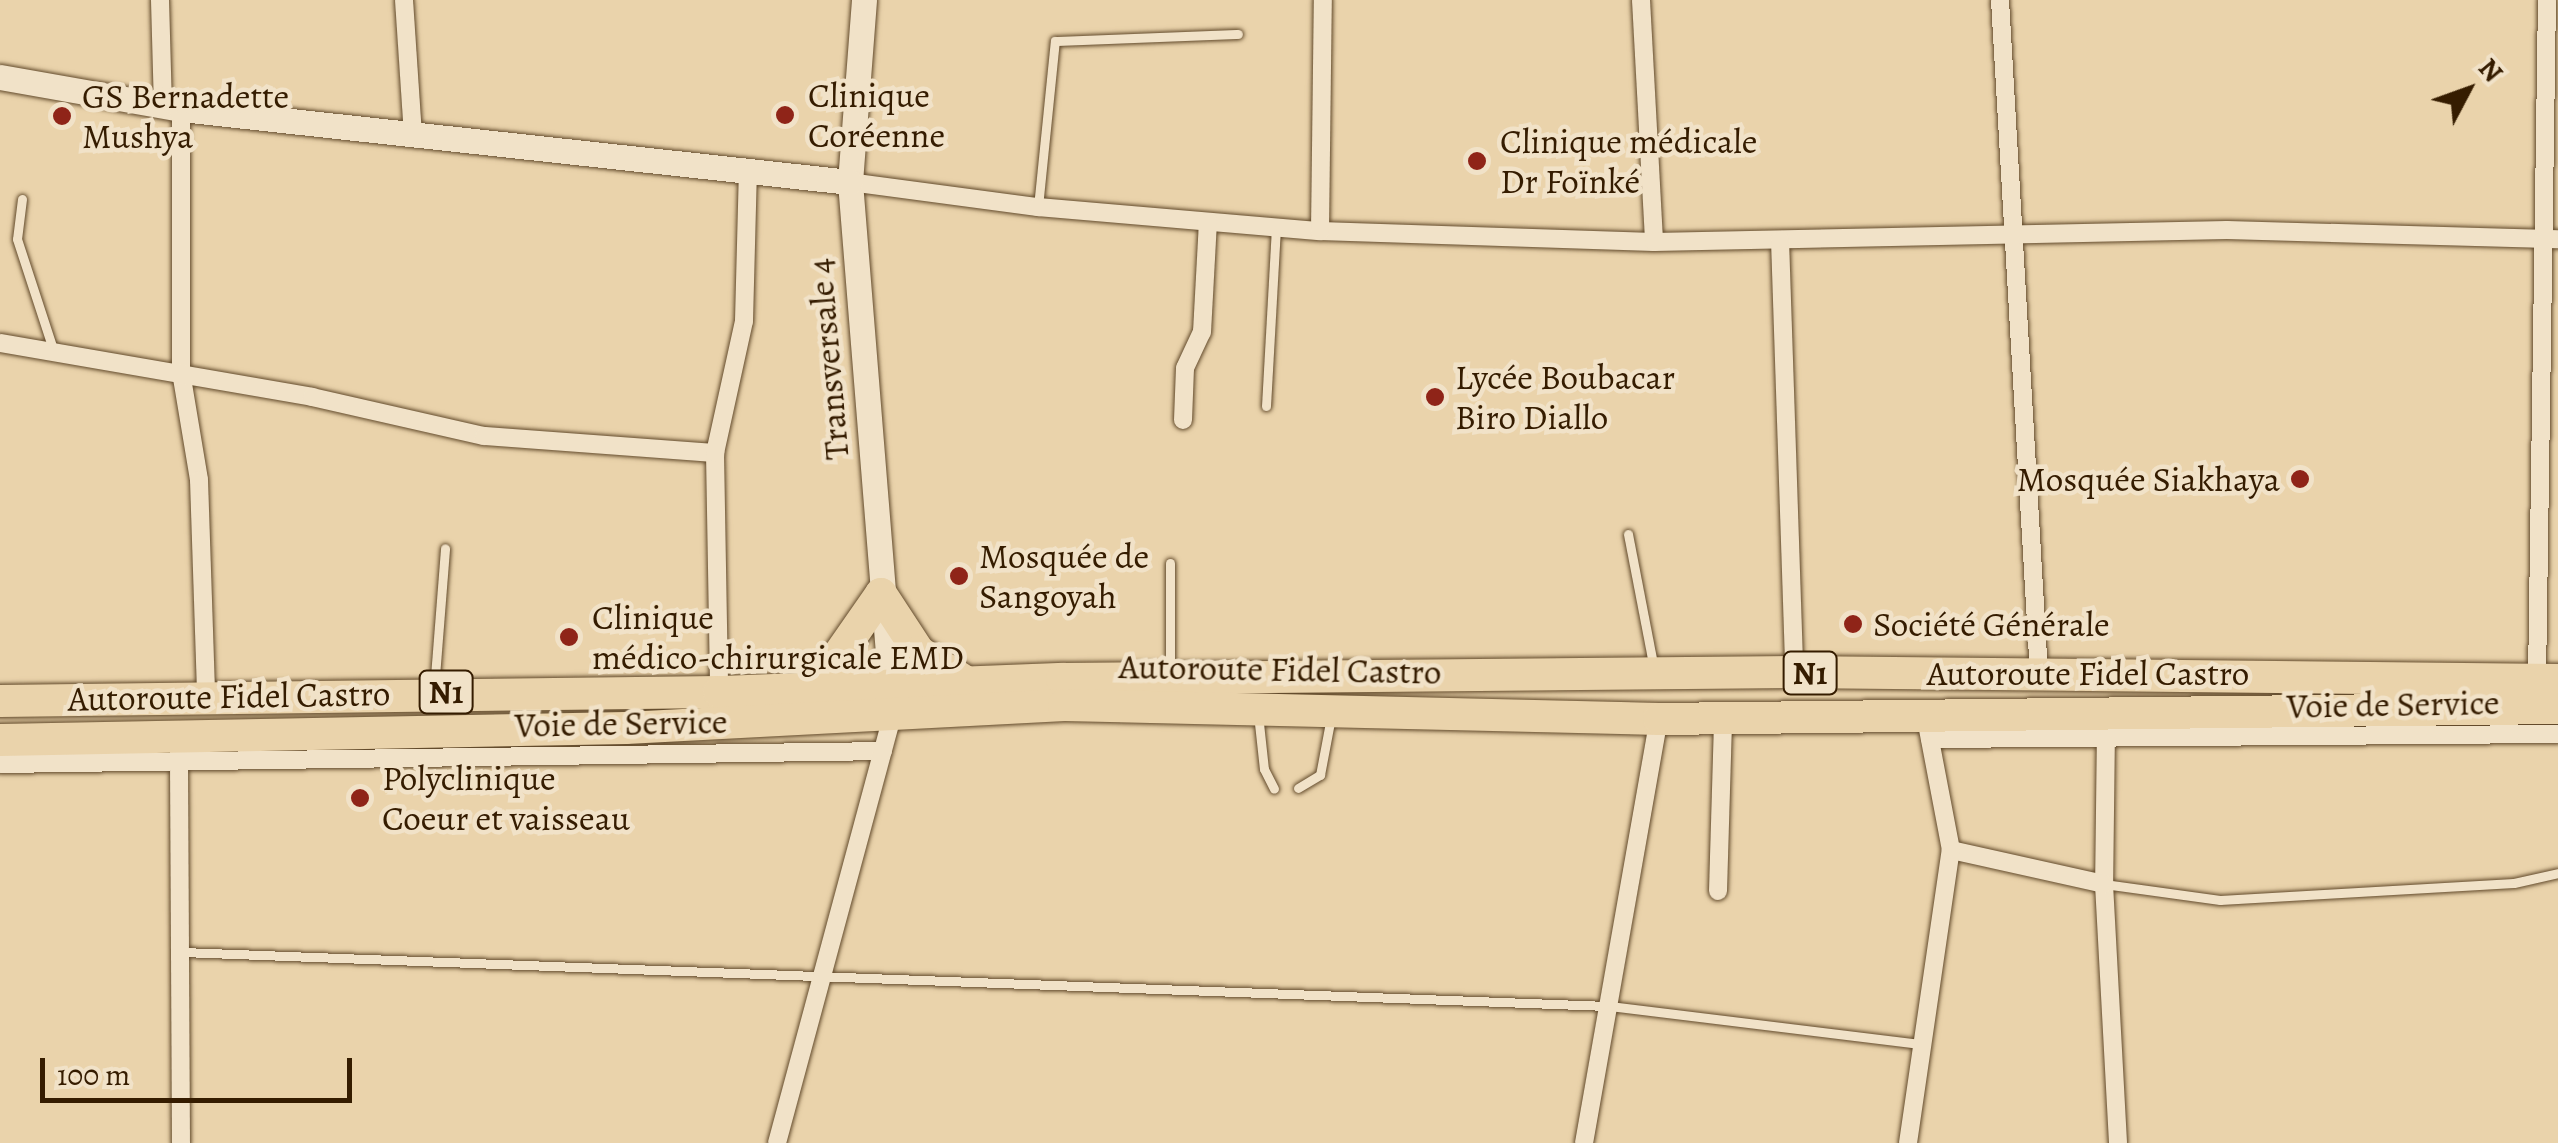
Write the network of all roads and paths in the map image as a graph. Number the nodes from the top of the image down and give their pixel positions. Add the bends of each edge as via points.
1 (160, 0) edge
2 (404, 0) edge
3 (864, 0) edge
4 (1323, 0) edge
5 (1641, 0) edge
6 (2000, 0) edge
7 (2547, 0) edge
8 (1238, 34) dead end
9 (0, 78) edge
10 (172, 107) junction
11 (413, 136) junction
12 (748, 171) junction
13 (850, 182) junction
14 (22, 199) dead end
15 (1038, 207) junction
16 (1208, 222) junction
17 (1276, 228) junction
18 (1320, 231) junction
19 (2010, 238) junction
20 (2550, 238) edge
21 (1780, 240) junction
22 (1654, 242) junction
23 (0, 343) edge
24 (53, 348) junction
25 (181, 372) junction
26 (1266, 406) dead end
27 (1183, 420) dead end
28 (715, 452) junction
29 (1628, 534) dead end
30 (445, 548) dead end
31 (1170, 563) dead end
32 (882, 594) junction
33 (1794, 672) junction
34 (1654, 674) junction
35 (2039, 675) junction
36 (1170, 679) junction
37 (2548, 680) edge
38 (967, 682) junction
39 (818, 686) junction
40 (434, 692) junction
41 (719, 692) junction
42 (206, 696) junction
43 (892, 697) junction
44 (0, 701) edge
45 (1258, 708) junction
46 (2558, 708) edge
47 (1333, 709) junction
48 (1722, 718) junction
49 (1660, 719) junction
50 (1928, 727) junction
51 (2106, 727) junction
52 (2558, 734) edge
53 (626, 742) junction
54 (462, 745) junction
55 (18, 748) edge
56 (884, 751) junction
57 (178, 762) junction
58 (0, 764) edge
59 (1298, 788) dead end
60 (1274, 789) dead end
61 (1951, 850) junction
62 (2558, 873) edge
63 (2104, 884) junction
64 (1718, 891) dead end
65 (182, 952) junction
66 (820, 979) junction
67 (1610, 1006) junction
68 (1920, 1044) junction
69 (181, 1143) edge
70 (777, 1143) edge
71 (1584, 1143) edge
72 (1908, 1143) edge
73 (2118, 1143) edge

1 - 10 street
2 - 11 street
3 - 13 street, Transversale 4
4 - 18 street
5 - 22 street
6 - 19 street
7 - 20 street
8 - 15 lane via 1056,41
9 - 10 street
10 - 11 street
10 - 25 street
11 - 12 street
12 - 13 street
12 - 28 street via 744,320
13 - 15 street
13 - 32 street, Transversale 4
14 - 24 lane via 17,239
15 - 16 street
16 - 17 street
16 - 27 street via 1202,332 1185,368
17 - 18 street
17 - 26 lane
18 - 22 street
19 - 20 street via 2228,230
19 - 21 street
19 - 35 street
20 - 37 street
21 - 22 street
21 - 33 street
23 - 24 street
24 - 25 street
25 - 28 street via 484,436
25 - 42 street via 199,480
28 - 41 street
29 - 34 lane
30 - 40 lane
31 - 36 lane
32 - 38 highway via 919,652
32 - 39 highway
32 - 43 street, Transversale 4
33 - 34 highway, Autoroute Fidel Castro / N1
33 - 35 highway, Autoroute Fidel Castro / N1
34 - 36 highway, Autoroute Fidel Castro / N1
35 - 37 highway, Autoroute Fidel Castro / N1
36 - 38 highway, Autoroute Fidel Castro / N1
38 - 43 highway, Autoroute Fidel Castro / N1
39 - 41 highway, Autoroute Fidel Castro / N1
39 - 43 highway, Autoroute Fidel Castro / N1
40 - 41 highway, Autoroute Fidel Castro / N1
40 - 42 highway, Autoroute Fidel Castro / N1
42 - 44 highway, Autoroute Fidel Castro / N1
43 - 45 highway, Autoroute Fidel Castro / N1
43 - 53 highway, Autoroute Fidel Castro / N1
43 - 56 street
45 - 47 highway, Autoroute Fidel Castro / N1
45 - 60 lane via 1264,769
46 - 51 highway, Autoroute Fidel Castro / N1
47 - 49 highway, Autoroute Fidel Castro / N1
47 - 59 lane via 1320,775
48 - 49 highway, Autoroute Fidel Castro / N1
48 - 50 highway, Autoroute Fidel Castro / N1
48 - 64 street
49 - 67 street
50 - 51 highway, Autoroute Fidel Castro / N1
50 - 61 street
51 - 52 street, Voie de Service
51 - 63 street
53 - 54 highway, Autoroute Fidel Castro / N1
53 - 56 street, Voie de Service
54 - 55 highway, Autoroute Fidel Castro / N1
54 - 57 street
55 - 57 street
55 - 58 street
56 - 66 street
57 - 65 street
61 - 63 street
61 - 68 street
62 - 63 lane via 2514,884 2220,900
63 - 73 street
65 - 66 lane
65 - 69 street
66 - 67 lane
66 - 70 street
67 - 68 lane
67 - 71 street
68 - 72 street

